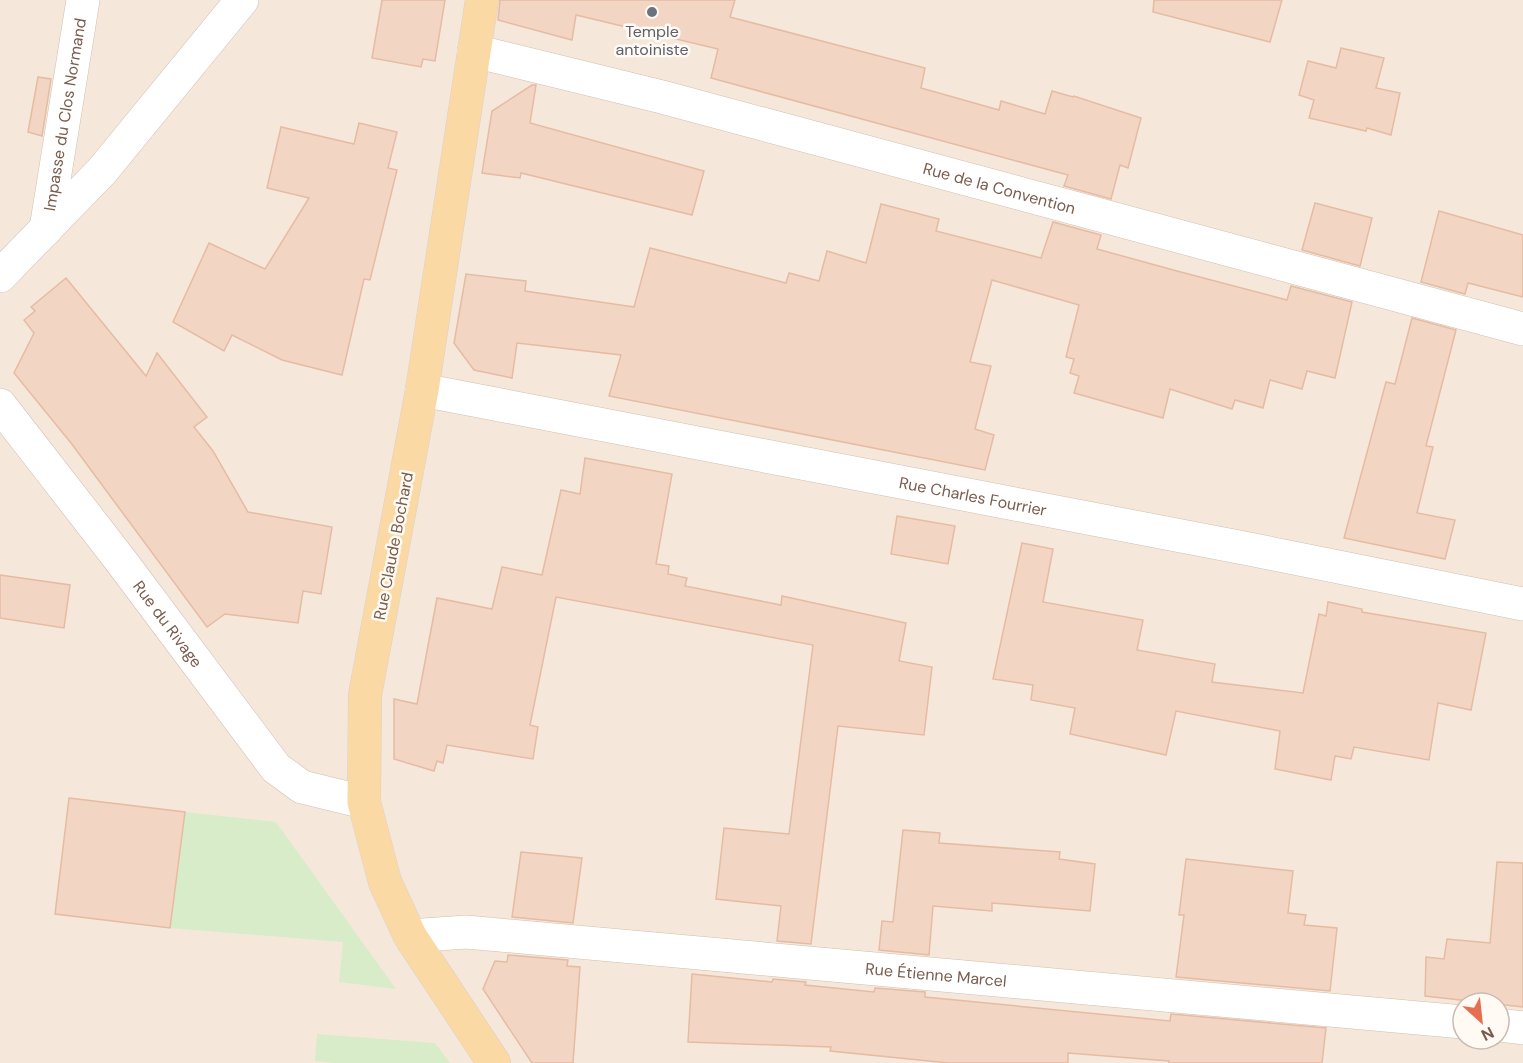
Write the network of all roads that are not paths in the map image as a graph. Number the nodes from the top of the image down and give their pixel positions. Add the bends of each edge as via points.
1 (83, 0) edge
2 (242, 0) edge
3 (482, 0) edge
4 (474, 51) junction
5 (46, 229) junction
6 (0, 276) edge
7 (1523, 329) edge
8 (422, 390) junction
9 (0, 405) edge
10 (1523, 604) edge
11 (364, 802) junction
12 (410, 936) junction
13 (1451, 1021) edge
14 (494, 1063) edge

1 - 5 street, Impasse du Clos Normand
2 - 5 street via 102,171
3 - 4 main road, Rue Claude Bochard
4 - 7 street, Rue de la Convention via 673,100
4 - 8 main road, Rue Claude Bochard
5 - 6 street
8 - 10 street, Rue Charles Fourrier
8 - 11 main road, Rue Claude Bochard via 365,695
9 - 11 street, Rue du Rivage via 276,768 302,787
11 - 12 main road, Rue Claude Bochard via 385,882
12 - 13 street, Rue Étienne Marcel via 466,932
12 - 14 main road, Rue Claude Bochard

